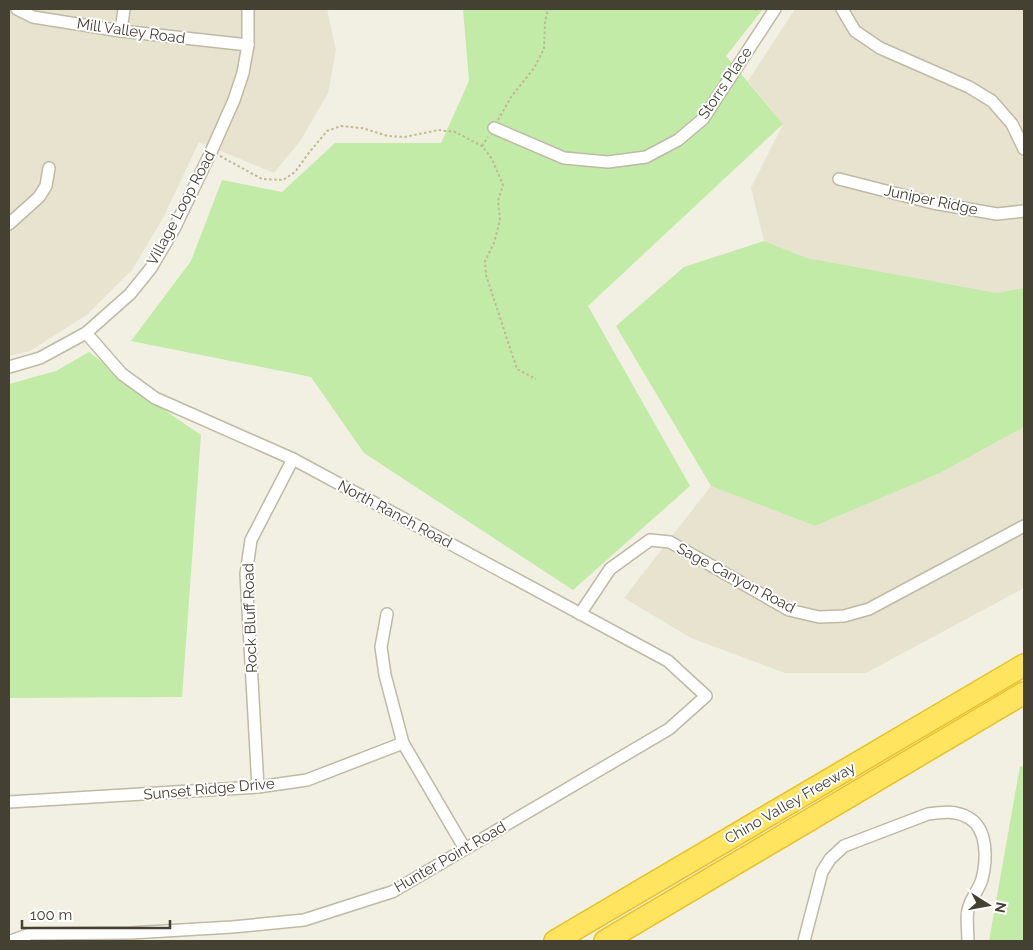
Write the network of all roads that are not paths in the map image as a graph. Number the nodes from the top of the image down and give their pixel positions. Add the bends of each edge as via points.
1 (17, 9) edge
2 (124, 9) edge
3 (248, 9) edge
4 (775, 9) edge
5 (842, 9) edge
6 (121, 31) junction
7 (248, 46) junction
8 (494, 128) road end
9 (1024, 150) edge
10 (49, 168) dead end
11 (839, 179) dead end
12 (1024, 211) edge
13 (9, 224) edge
14 (86, 333) junction
15 (9, 367) edge
16 (293, 459) junction
17 (1024, 526) edge
18 (387, 614) dead end
19 (580, 614) junction
20 (1024, 666) edge
21 (1024, 693) edge
22 (706, 696) joint
23 (403, 743) junction
24 (258, 787) junction
25 (9, 802) edge
26 (465, 849) junction
27 (131, 937) edge
28 (11, 941) edge
29 (555, 941) edge
30 (605, 941) edge
31 (804, 941) edge
32 (968, 941) edge

1 - 6 street, Mill Valley Road via 33,16
2 - 6 street
3 - 7 street, Village Loop Road
4 - 8 street, Storrs Place via 703,119 678,140 646,157 608,162 564,158
5 - 9 street via 855,32 880,48 969,87 992,101 1012,124
6 - 7 street, Mill Valley Road
7 - 14 street, Village Loop Road via 237,91 174,229 151,268 130,294
10 - 13 street via 46,186 39,198
11 - 12 street, Juniper Ridge via 933,203 997,214
14 - 15 street, Village Loop Road via 40,358
14 - 16 street, North Ranch Road via 122,374 154,398
16 - 19 street, North Ranch Road
16 - 24 street, Rock Bluff Road via 250,540 246,574
17 - 19 street, Sage Canyon Road via 869,610 819,617 789,610 670,542 650,540 610,569
18 - 23 street via 382,647 385,675
19 - 22 street, North Ranch Road via 668,661
20 - 29 highway, Chino Valley Freeway
21 - 30 highway, Chino Valley Freeway
22 - 26 street, Hunter Point Road via 670,729
23 - 24 street, Sunset Ridge Drive via 307,780
23 - 26 street
24 - 25 street, Sunset Ridge Drive
26 - 27 street, Hunter Point Road via 392,892 304,920
27 - 28 street, Hunter Point Road via 30,934
31 - 32 street via 822,872 830,859 844,846 941,812 970,818 981,831 985,847 982,880 968,910

